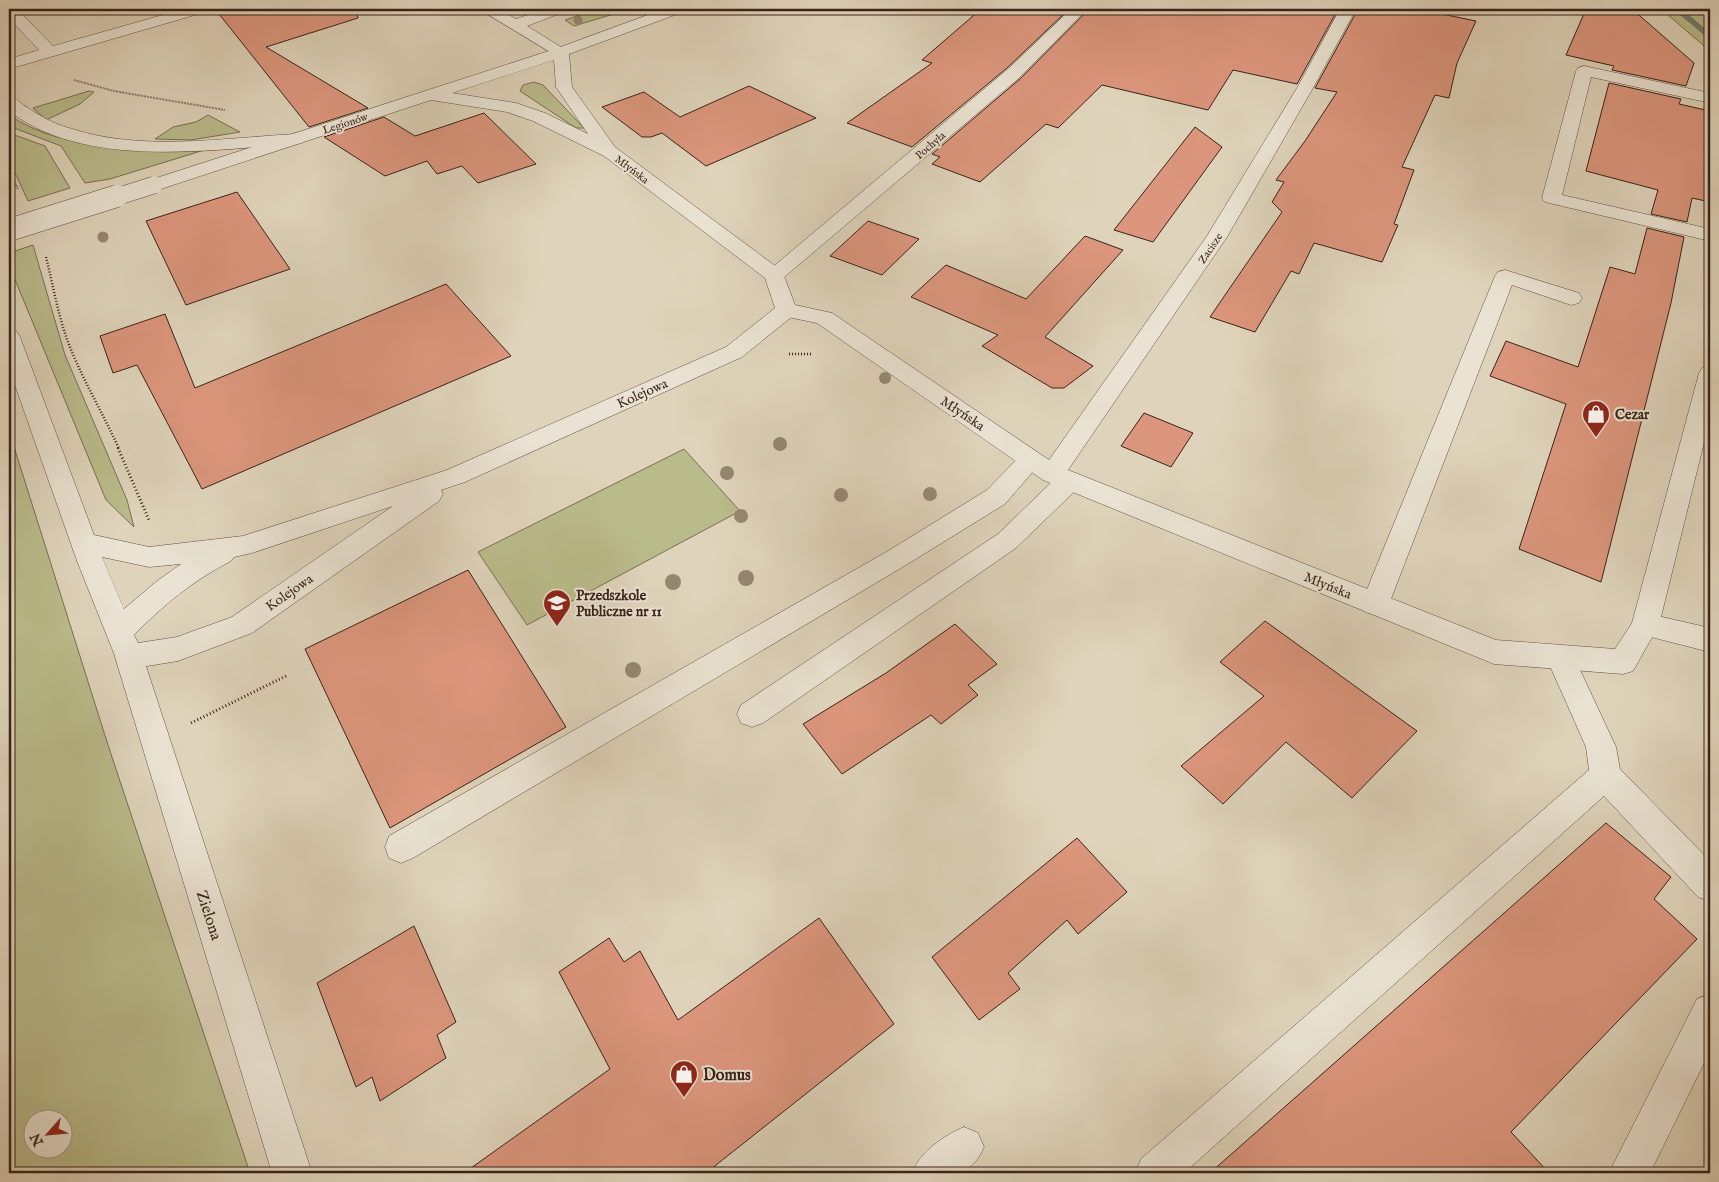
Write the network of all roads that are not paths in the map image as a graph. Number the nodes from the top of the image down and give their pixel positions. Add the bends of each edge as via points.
1 (9, 9) edge
2 (200, 9) edge
3 (487, 9) edge
4 (678, 9) edge
5 (1079, 9) edge
6 (1348, 9) edge
7 (556, 10) edge
8 (514, 25) junction
9 (50, 52) junction
10 (561, 52) junction
11 (14, 63) edge
12 (518, 66) junction
13 (500, 72) junction
14 (552, 81) junction
15 (431, 95) junction
16 (1710, 98) edge
17 (9, 101) edge
18 (510, 107) junction
19 (296, 139) junction
20 (610, 152) junction
21 (9, 230) edge
22 (1710, 235) edge
23 (776, 275) junction
24 (1570, 298) dead end
25 (786, 310) junction
26 (9, 337) edge
27 (1710, 373) edge
28 (1050, 472) junction
29 (456, 476) junction
30 (84, 543) junction
31 (240, 546) junction
32 (1375, 604) junction
33 (1645, 625) junction
34 (1710, 640) edge
35 (124, 645) junction
36 (1560, 657) junction
37 (752, 714) dead end
38 (1605, 775) junction
39 (401, 848) dead end
40 (1710, 885) edge
41 (1710, 1012) edge
42 (964, 1147) dead end
43 (292, 1173) edge
44 (932, 1173) edge
45 (1155, 1173) edge
46 (1629, 1173) edge

1 - 9 street
2 - 9 street
3 - 8 street
4 - 10 street, Legionów
5 - 23 street, Pochyła via 1014,73
6 - 28 street, Zacisze via 1217,237
7 - 8 street
8 - 10 street
9 - 11 street
10 - 12 street, Legionów
10 - 14 street
12 - 13 street, Legionów
12 - 14 street
13 - 15 street, Legionów
13 - 18 street
14 - 20 street, Młyńska
15 - 18 street, Młyńska
15 - 19 street, Legionów
16 - 22 street via 1584,71 1552,198
17 - 19 street via 50,128 84,138 129,145
18 - 20 street, Młyńska via 539,117
19 - 21 street, Legionów, bridge
20 - 23 street, Młyńska
23 - 25 street
24 - 32 street via 1505,276
25 - 28 street, Młyńska via 824,318
25 - 29 street, Kolejowa via 734,352
26 - 30 street
27 - 33 street, Młyńska
28 - 32 street, Młyńska
28 - 37 street via 1007,541
28 - 39 street via 996,497
29 - 31 street, Kolejowa
29 - 35 street, Kolejowa via 242,625 178,649
30 - 31 street, Kolejowa via 149,557
30 - 35 street
31 - 35 street, Kolejowa via 179,578 146,604
32 - 36 street, Młyńska via 1494,652
33 - 34 street
33 - 36 street, Młyńska via 1623,662
35 - 43 street, Zielona
36 - 38 street via 1602,747
38 - 40 street
38 - 45 street
41 - 46 street
42 - 44 street

